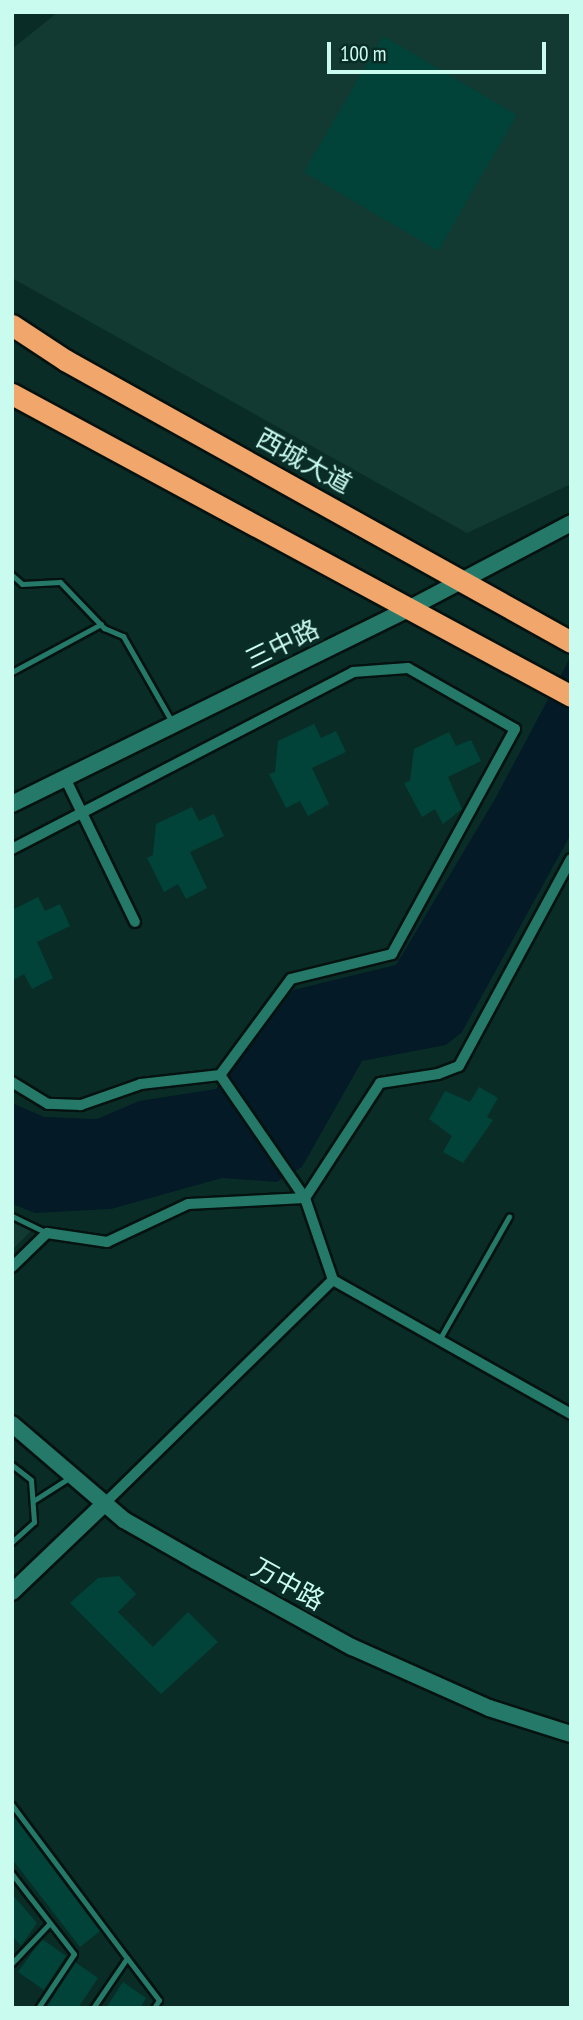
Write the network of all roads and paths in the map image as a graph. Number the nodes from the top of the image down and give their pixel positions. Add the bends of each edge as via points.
1 (12, 325) edge
2 (12, 394) edge
3 (571, 523) edge
4 (12, 575) edge
5 (458, 580) junction
6 (408, 610) junction
7 (101, 624) junction
8 (571, 642) edge
9 (12, 672) edge
10 (571, 696) edge
11 (173, 725) junction
12 (65, 778) junction
13 (12, 804) edge
14 (84, 814) junction
15 (12, 849) edge
16 (571, 859) edge
17 (135, 922) dead end
18 (220, 1075) junction
19 (12, 1082) edge
20 (305, 1198) junction
21 (12, 1216) edge
22 (509, 1217) dead end
23 (47, 1233) junction
24 (12, 1267) edge
25 (333, 1280) junction
26 (439, 1339) junction
27 (571, 1414) edge
28 (12, 1424) edge
29 (12, 1465) edge
30 (72, 1476) junction
31 (33, 1501) junction
32 (104, 1504) junction
33 (12, 1542) edge
34 (12, 1592) edge
35 (571, 1734) edge
36 (12, 1805) edge
37 (12, 1874) edge
38 (50, 1923) junction
39 (12, 1946) edge
40 (19, 1954) junction
41 (127, 1958) junction
42 (12, 1963) edge
43 (38, 2008) edge
44 (93, 2008) edge
45 (154, 2008) edge

1 - 5 highway, 西城大道 via 65,360
2 - 6 highway
3 - 5 street, 三中路
4 - 7 lane via 22,584 60,582
5 - 6 street, 三中路
5 - 8 highway, 西城大道
6 - 10 highway
6 - 11 street, 三中路
7 - 9 lane
7 - 11 lane via 127,641
11 - 12 street, 三中路
12 - 13 street, 三中路
12 - 14 street
14 - 15 street
14 - 17 street
14 - 18 street via 353,672 408,668 515,729 392,954 291,979
16 - 20 street via 459,1066 380,1083
18 - 19 street via 141,1084 81,1105 48,1104
18 - 20 street
20 - 23 street via 188,1204 107,1242
20 - 25 street
21 - 23 lane
22 - 26 lane
23 - 24 street
25 - 26 street
25 - 32 street
26 - 27 street
28 - 30 street, 万中路
29 - 31 lane via 31,1480
30 - 31 lane
30 - 32 street, 万中路
31 - 33 lane via 34,1522
32 - 34 street
32 - 35 street, 万中路 via 352,1647 489,1708
36 - 41 lane
37 - 38 lane
38 - 40 lane
38 - 43 lane via 74,1954
39 - 40 lane
40 - 42 lane
41 - 44 lane
41 - 45 lane via 159,2000

